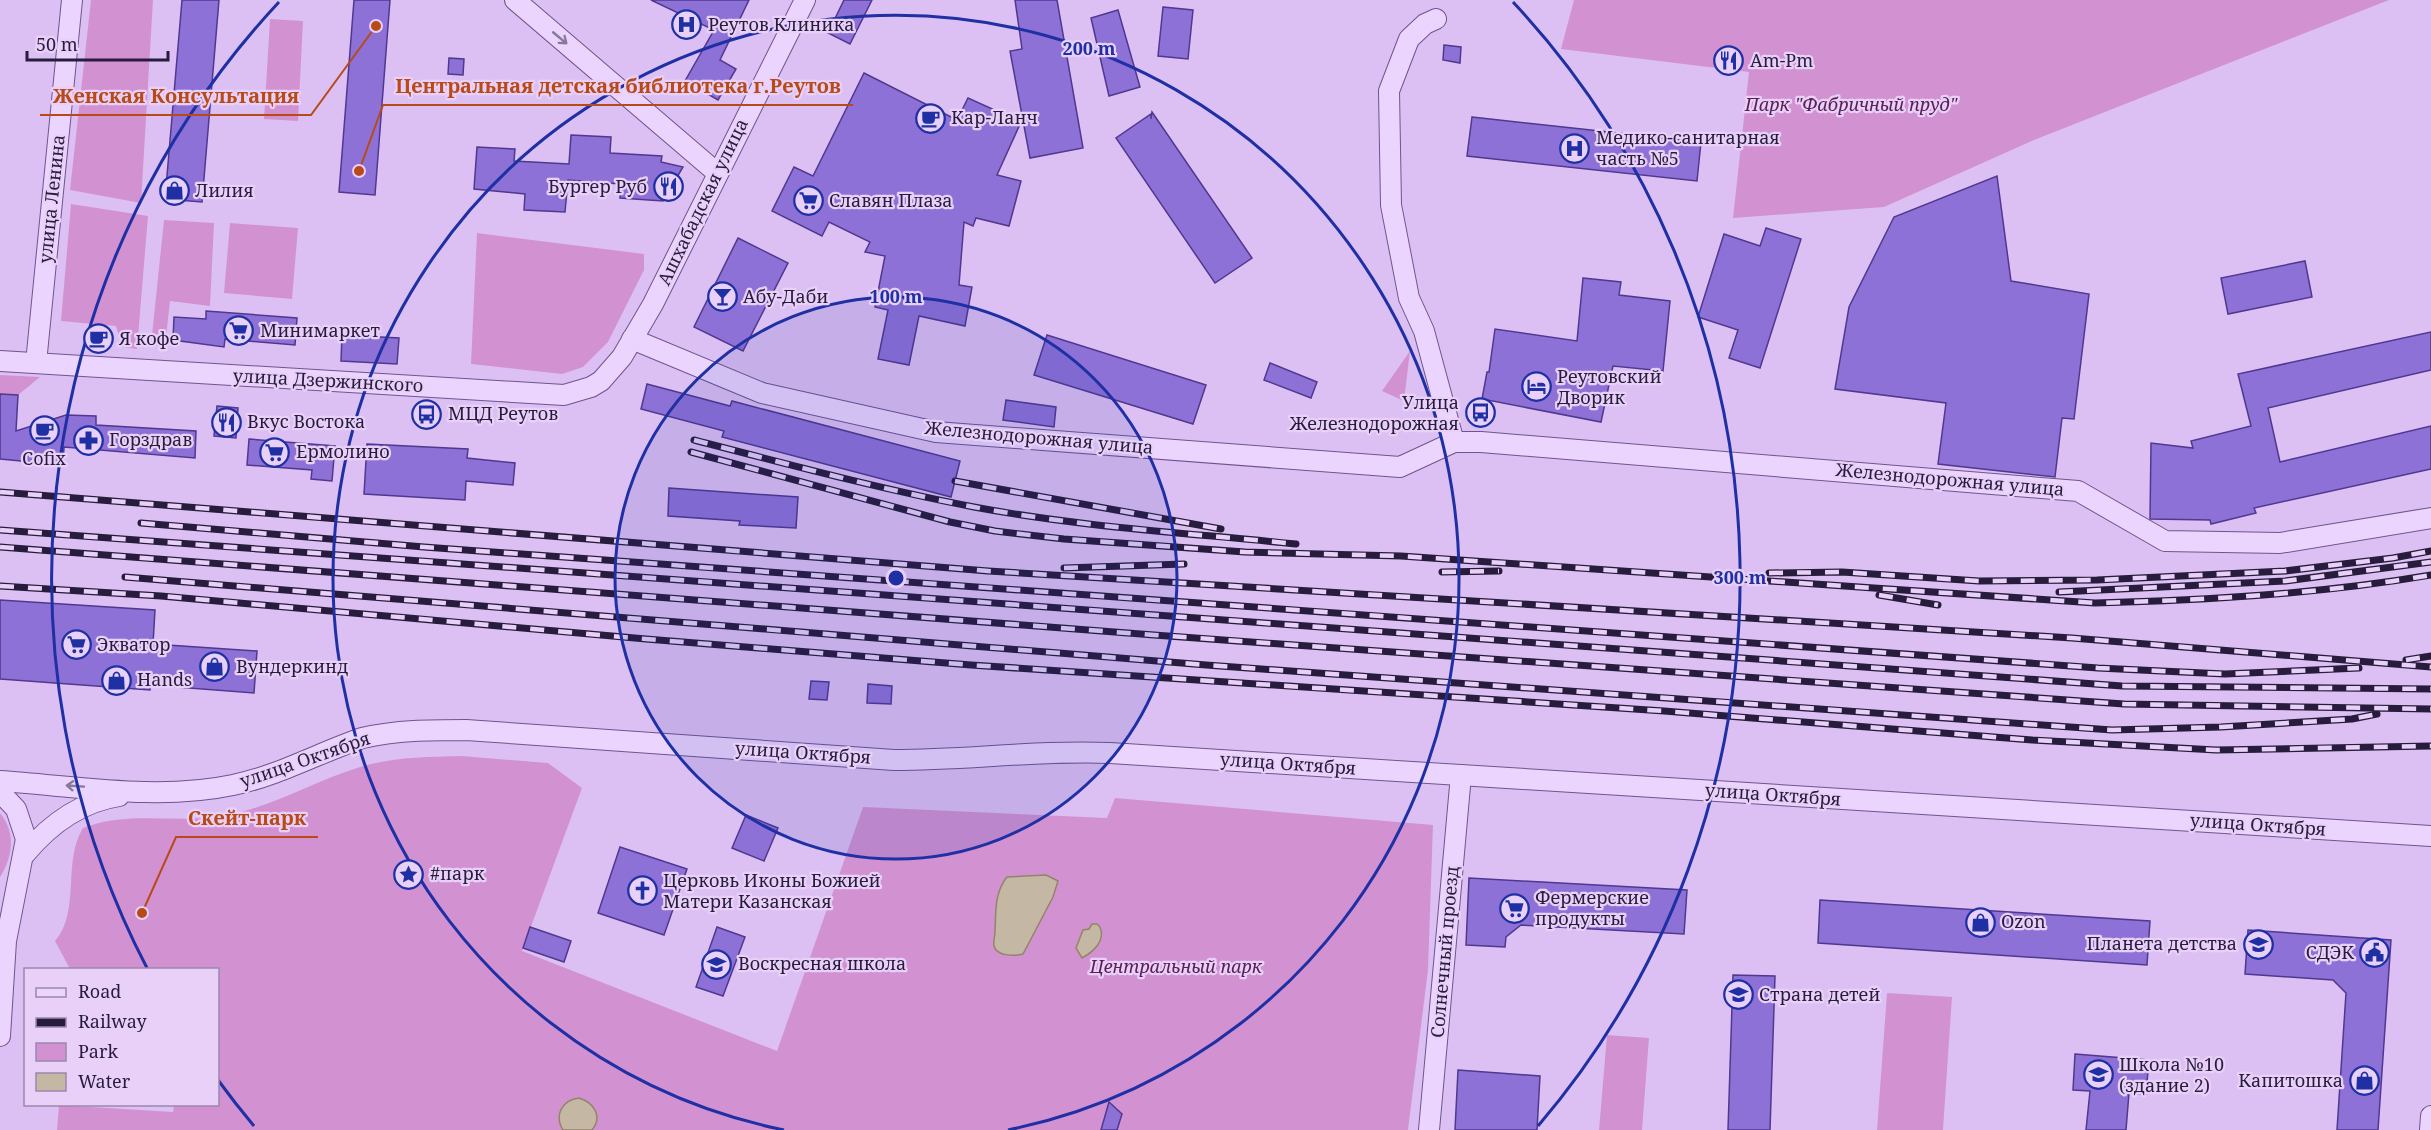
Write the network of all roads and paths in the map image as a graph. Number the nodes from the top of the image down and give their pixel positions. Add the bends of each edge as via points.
1 (72, 0) edge
2 (515, 0) edge
3 (805, 0) edge
4 (1436, 19) dead end
5 (716, 172) junction
6 (633, 339) junction
7 (0, 361) edge
8 (36, 363) junction
9 (1454, 442) junction
10 (2431, 518) edge
11 (1461, 775) junction
12 (0, 781) edge
13 (155, 791) junction
14 (0, 792) edge
15 (2431, 836) edge
16 (23, 862) junction
17 (0, 895) edge
18 (3, 933) edge
19 (0, 1036) edge
20 (2431, 1116) edge
21 (1430, 1130) edge
22 (2430, 1130) edge

1 - 8 street, улица Ленина
2 -> 5 street
3 - 5 street, Ашхабадская улица
4 - 9 street via 1409,39 1389,91 1391,206 1409,298 1424,331
5 - 6 street, Ашхабадская улица
6 - 8 street, улица Дзержинского via 601,381 578,393 564,395
6 - 9 street, Железнодорожная улица via 762,393 936,432 1400,467
7 - 8 street, улица Дзержинского
9 - 10 street, Железнодорожная улица via 2078,491 2165,541 2280,543
11 - 13 street, улица Октября via 1063,751 894,760 568,736 411,730 362,738 233,785
11 - 15 street, улица Октября
11 - 21 street, Солнечный проезд
13 -> 12 street, улица Октября
13 - 16 street, улица Октября via 89,803 43,832
14 - 16 street via 16,808 23,823
16 - 17 street, улица Октября via 12,885
16 - 18 street
18 - 19 street
20 - 22 street

